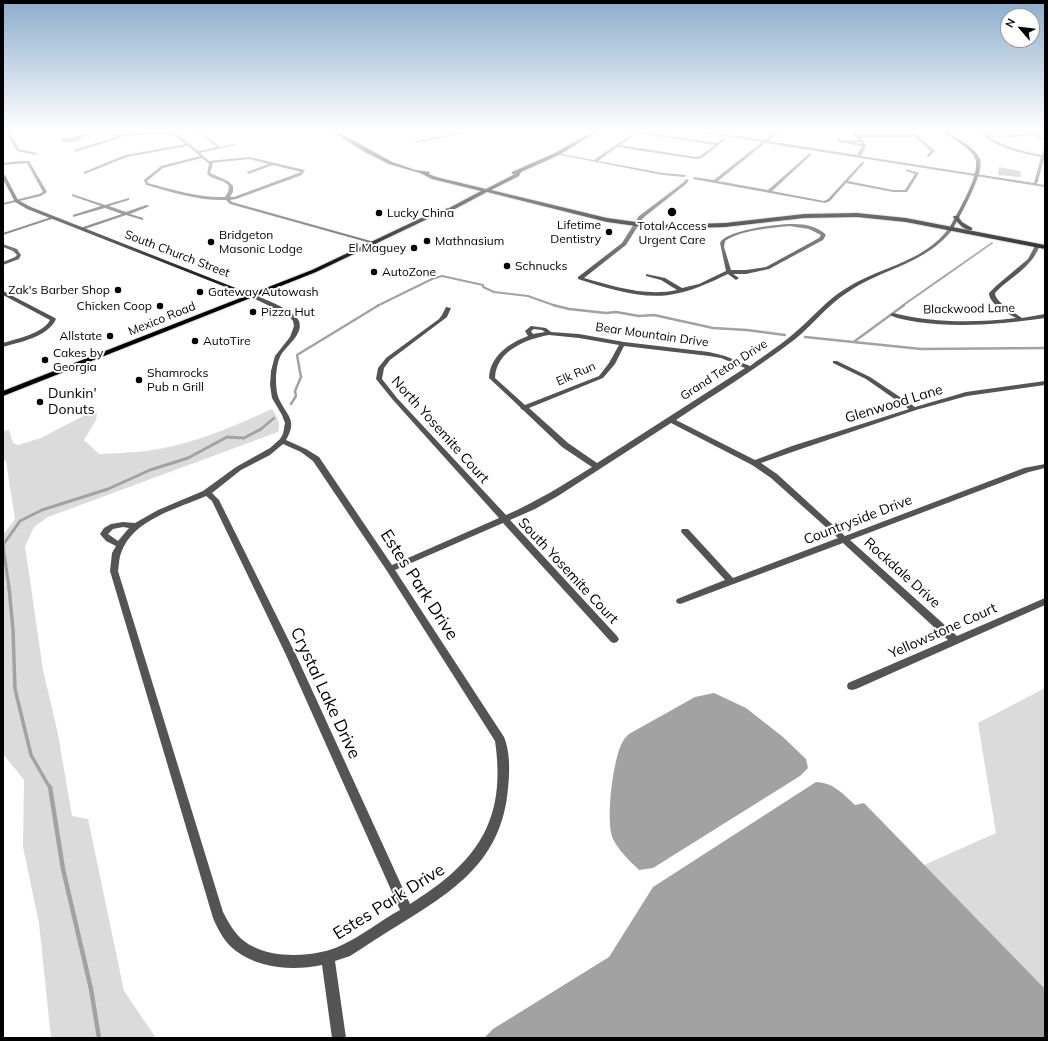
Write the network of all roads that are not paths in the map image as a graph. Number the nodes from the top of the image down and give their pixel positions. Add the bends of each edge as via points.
1 (5, 180) edge
2 (39, 180) edge
3 (147, 180) edge
4 (221, 180) edge
5 (283, 180) edge
6 (440, 180) edge
7 (457, 180) edge
8 (500, 180) edge
9 (508, 180) edge
10 (685, 180) edge
11 (702, 180) edge
12 (717, 180) edge
13 (782, 180) edge
14 (847, 180) edge
15 (913, 180) edge
16 (974, 180) edge
17 (999, 180) edge
18 (1036, 180) edge
19 (714, 182) junction
20 (845, 182) junction
21 (1034, 185) junction
22 (1045, 186) edge
23 (494, 187) junction
24 (486, 188) junction
25 (479, 189) junction
26 (769, 192) junction
27 (73, 195) dead end
28 (128, 199) dead end
29 (228, 199) junction
30 (16, 201) junction
31 (3, 204) edge
32 (104, 206) junction
33 (148, 206) dead end
34 (438, 212) junction
35 (126, 214) junction
36 (75, 216) dead end
37 (956, 217) junction
38 (53, 218) junction
39 (141, 219) dead end
40 (638, 223) junction
41 (82, 229) junction
42 (950, 229) junction
43 (3, 234) edge
44 (981, 234) junction
45 (376, 243) junction
46 (3, 245) edge
47 (1038, 245) junction
48 (1045, 247) edge
49 (3, 264) edge
50 (728, 272) junction
51 (648, 275) dead end
52 (736, 278) dead end
53 (3, 293) edge
54 (680, 293) junction
55 (253, 296) junction
56 (448, 308) dead end
57 (893, 315) dead end
58 (1045, 316) edge
59 (1020, 319) junction
60 (549, 334) junction
61 (531, 337) junction
62 (622, 344) junction
63 (3, 345) edge
64 (835, 362) dead end
65 (750, 368) junction
66 (1045, 384) edge
67 (3, 394) edge
68 (523, 408) junction
69 (914, 409) junction
70 (671, 420) junction
71 (281, 441) junction
72 (755, 463) junction
73 (1045, 466) edge
74 (596, 467) junction
75 (207, 492) junction
76 (503, 519) junction
77 (136, 526) junction
78 (685, 531) dead end
79 (844, 539) junction
80 (119, 544) junction
81 (390, 569) junction
82 (732, 582) junction
83 (680, 601) dead end
84 (1045, 601) edge
85 (614, 639) dead end
86 (956, 641) junction
87 (852, 686) dead end
88 (407, 912) junction
89 (328, 957) junction
90 (339, 1038) edge

1 - 30 street
2 - 30 street via 46,192
3 - 29 street via 147,184 198,198
4 - 29 street via 232,187
5 - 29 street
6 - 25 main road
7 - 24 main road
8 - 24 main road, Mexico Road
9 - 23 main road, Mexico Road
10 - 40 street via 685,183 641,217
11 - 19 street
12 - 19 street
13 - 26 street
14 - 20 street
15 - 20 street via 906,191
16 - 37 street, Grand Teton Drive
17 - 21 street
18 - 21 street
19 - 26 street
20 - 26 street via 825,202
21 - 22 street
23 - 24 main road, Mexico Road
23 - 40 main road
24 - 25 main road
24 - 34 main road, Mexico Road via 451,209
24 - 40 main road via 608,220
25 - 34 main road, Mexico Road via 442,207
27 - 32 street
28 - 32 street
29 - 45 street via 237,205
30 - 31 street
30 - 38 street, South Church Street
32 - 35 street
32 - 36 street
33 - 35 street
34 - 45 main road, Mexico Road
35 - 39 street
35 - 41 street
37 - 42 street, Grand Teton Drive
37 - 44 main road via 960,223
38 - 41 street, South Church Street
38 - 43 street
40 - 42 main road via 658,227 714,226 804,216 839,215 894,219
40 - 54 street via 624,244 580,278 614,288 647,293
41 - 55 street, South Church Street
42 - 44 main road
42 - 65 street, Grand Teton Drive via 940,242 928,251 845,290 787,342
44 - 47 main road
45 - 55 main road, Mexico Road
46 - 49 street via 15,250 19,255
47 - 48 main road
47 - 59 street via 1029,263 992,293 996,302
50 - 50 street via 767,268 824,236 817,231 794,225 732,234 721,244
50 - 52 street
50 - 54 street
51 - 54 street via 663,279
53 - 63 street via 53,319 51,325 32,335
55 - 67 main road, Mexico Road
55 - 71 street, South Church Street via 290,314 298,324 294,335 275,362 274,391 277,402 289,422
56 - 76 street, North Yosemite Court via 441,320 385,362 379,372 379,379
57 - 59 street, Blackwood Lane via 915,321 932,322
58 - 59 street, Blackwood Lane
60 - 61 street, Bear Mountain Drive
60 - 61 street, Bear Mountain Drive via 544,329 533,326 529,329
60 - 62 street, Bear Mountain Drive via 563,333
61 - 68 street, Bear Mountain Drive via 510,348 492,367 492,378
62 - 65 street, Bear Mountain Drive via 709,354
62 - 68 street, Elk Run via 612,364 601,377
64 - 69 street via 868,378
65 - 70 street, Grand Teton Drive
66 - 69 street, Glenwood Lane via 966,394
68 - 74 street, Bear Mountain Drive via 565,445
69 - 72 street, Glenwood Lane
70 - 72 street, Rockdale Drive
70 - 74 street, Grand Teton Drive
71 - 75 street, Estes Park Drive
71 - 81 street, Estes Park Drive via 304,450 316,459
72 - 79 street, Rockdale Drive via 774,476
73 - 79 street, Countryside Drive via 1027,470
74 - 76 street, Grand Teton Drive via 538,504
75 - 77 street, Estes Park Drive via 166,509
75 - 88 street, Crystal Lake Drive via 215,500 291,655
76 - 81 street, Grand Teton Drive
76 - 85 street, South Yosemite Court
77 - 80 street, Estes Park Drive
77 - 80 street via 118,525 106,530 104,534 110,542
78 - 82 street
79 - 82 street, Countryside Drive
79 - 86 street, Rockdale Drive
80 - 89 street, Estes Park Drive via 114,561 118,587 217,914 227,932 241,947 262,957 306,961
81 - 88 street, Estes Park Drive via 500,740 504,756 503,798 496,822 487,840 475,859 458,877
82 - 83 street, Countryside Drive
84 - 86 street, Yellowstone Court
86 - 87 street, Yellowstone Court
88 - 89 street, Estes Park Drive via 346,950
89 - 90 street

